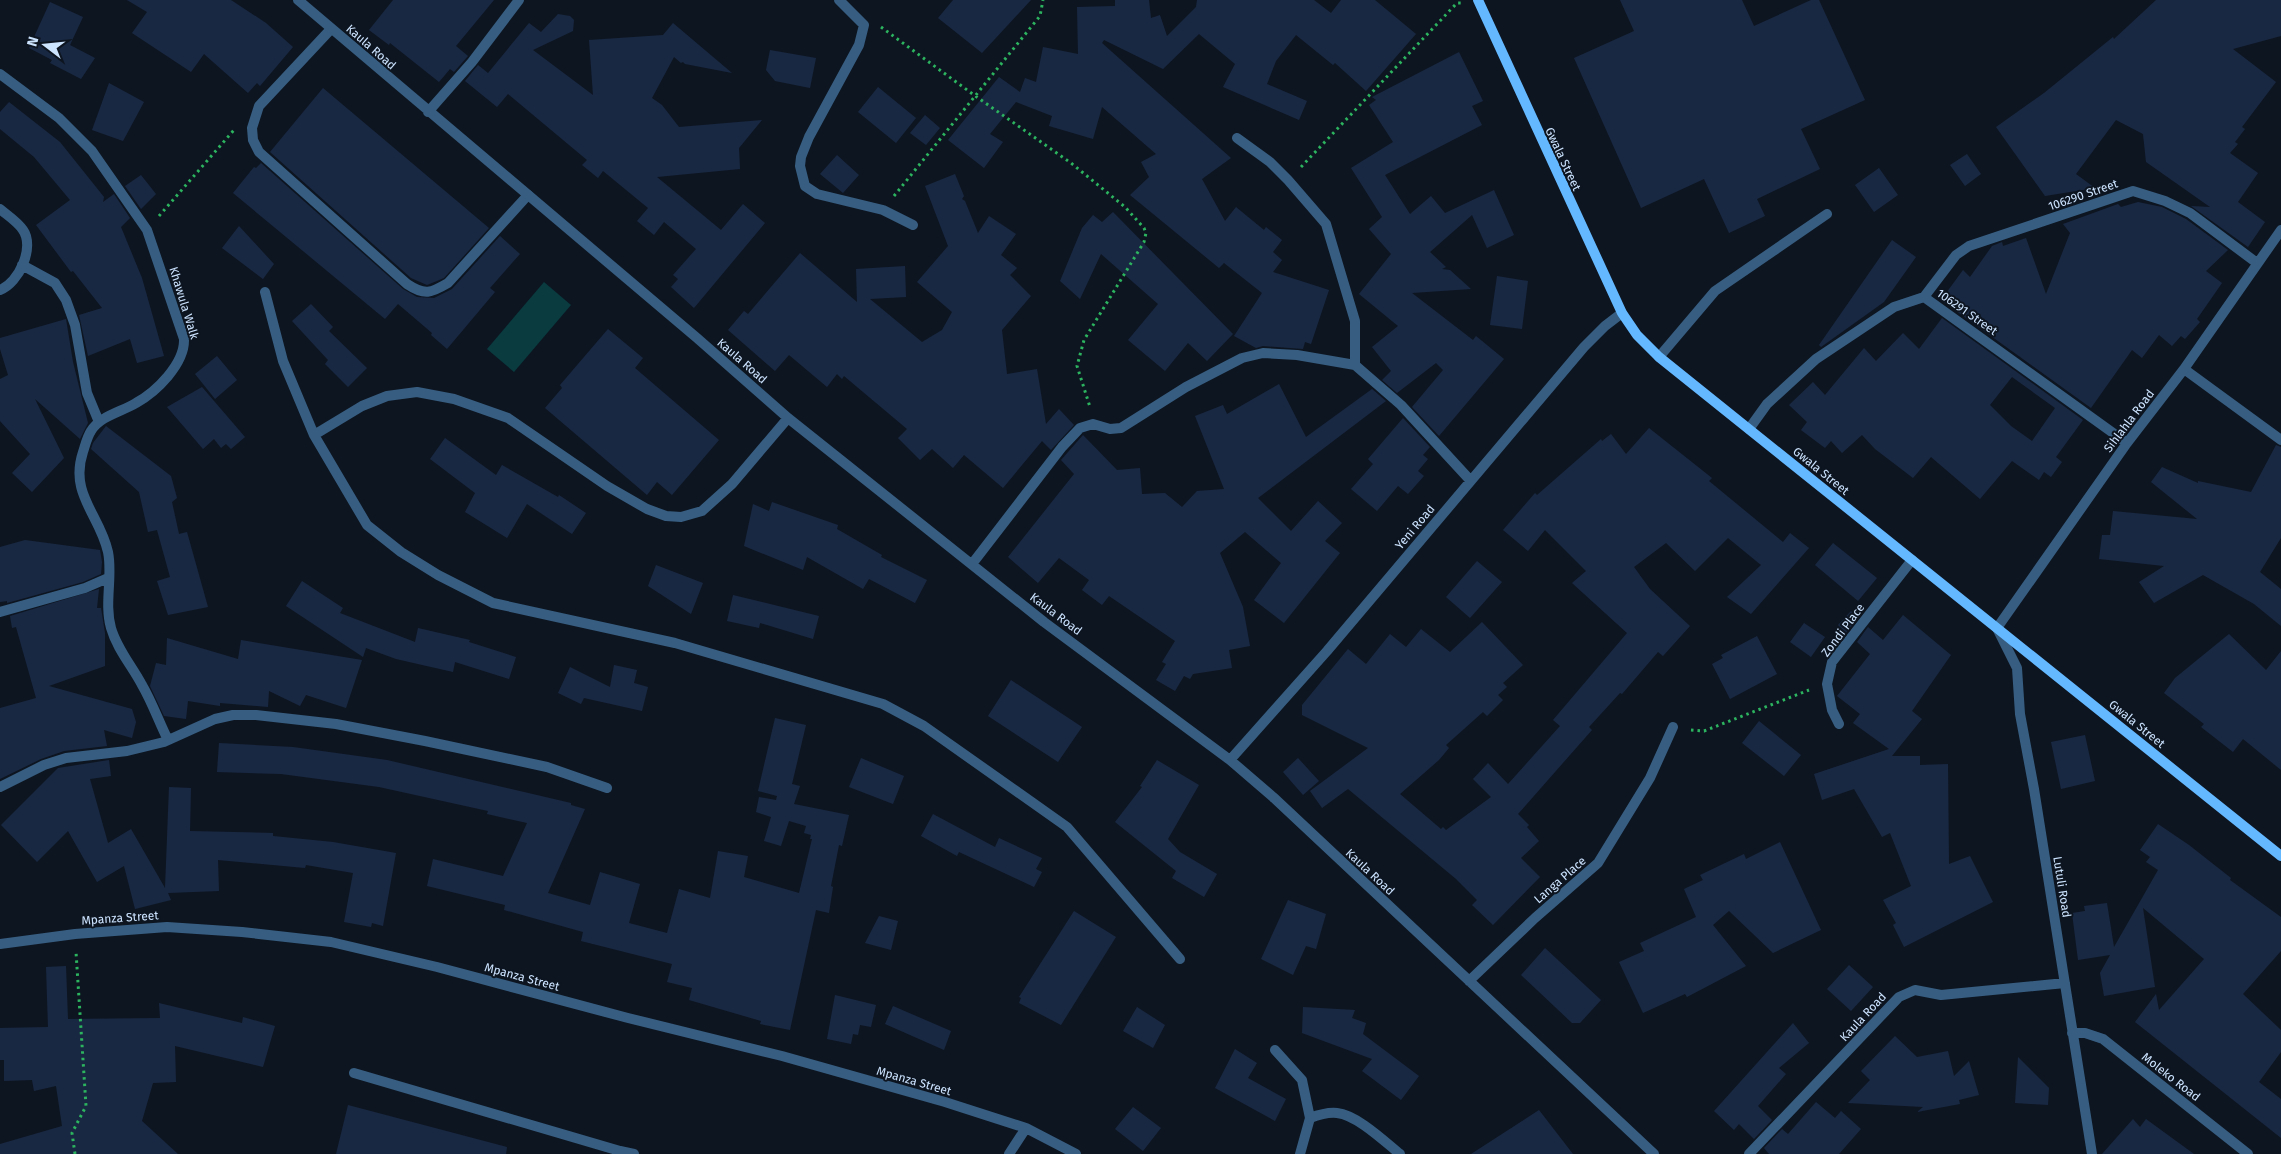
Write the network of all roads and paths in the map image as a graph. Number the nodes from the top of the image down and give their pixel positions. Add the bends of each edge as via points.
1 (298, 0) edge
2 (519, 0) edge
3 (839, 0) edge
4 (1043, 0) edge
5 (1480, 3) edge
6 (864, 25) junction
7 (332, 29) junction
8 (1, 78) edge
9 (974, 96) junction
10 (258, 106) junction
11 (428, 112) junction
12 (1237, 138) dead end
13 (1288, 180) junction
14 (528, 195) junction
15 (0, 208) edge
16 (883, 210) junction
17 (1827, 214) dead end
18 (913, 225) dead end
19 (147, 230) junction
20 (2281, 230) edge
21 (2257, 263) junction
22 (22, 265) junction
23 (0, 290) edge
24 (264, 292) dead end
25 (1924, 297) junction
26 (1622, 313) junction
27 (1659, 357) junction
28 (1355, 365) junction
29 (2184, 369) junction
30 (788, 418) junction
31 (98, 422) junction
32 (1092, 424) junction
33 (1749, 429) junction
34 (314, 435) junction
35 (2281, 440) edge
36 (2128, 442) junction
37 (1470, 480) junction
38 (1912, 560) junction
39 (972, 564) junction
40 (108, 578) junction
41 (0, 612) edge
42 (1998, 628) junction
43 (1827, 684) junction
44 (1839, 724) dead end
45 (1673, 727) joint
46 (168, 740) junction
47 (1230, 760) junction
48 (0, 787) edge
49 (608, 788) dead end
50 (2281, 856) edge
51 (75, 934) junction
52 (0, 944) edge
53 (1180, 959) dead end
54 (1469, 981) junction
55 (2065, 983) junction
56 (2072, 1033) junction
57 (1275, 1050) dead end
58 (354, 1073) dead end
59 (1310, 1118) junction
60 (1026, 1128) junction
61 (620, 1152) edge
62 (75, 1154) edge
63 (634, 1154) edge
64 (1009, 1154) edge
65 (1076, 1154) edge
66 (1300, 1154) edge
67 (1400, 1154) edge
68 (1654, 1154) edge
69 (1749, 1154) edge
70 (2092, 1154) edge
71 (2248, 1154) edge

1 - 7 street, Kaula Road
2 - 11 street via 472,62
3 - 6 street
4 - 9 path via 1040,16
5 - 13 path via 1457,3
5 - 26 street, Gwala Street
6 - 9 path via 882,27
6 - 16 street via 859,45 809,137 800,166 805,186 817,194
7 - 10 street
7 - 11 street, Kaula Road
8 - 19 street, Khawula Walk via 59,118 92,151
9 - 16 path
9 - 32 path via 1071,163 1125,207 1146,233 1144,242 1084,340 1077,366 1092,413
10 - 14 street via 252,128 258,152 418,291 432,292 448,282
10 - 19 path
11 - 14 street, Kaula Road
12 - 13 street
13 - 28 street via 1326,224 1356,321
14 - 30 street, Kaula Road
15 - 22 street via 24,230 27,249
16 - 18 street
17 - 27 street via 1715,291
19 - 31 street, Khawula Walk via 184,339 184,348 160,384 137,403
20 - 21 street, Sihlahla Road
21 - 25 street, 106290 Street via 2190,213 2133,191 1969,246 1956,255
21 - 29 street, Sihlahla Road
22 - 23 street
22 - 31 street via 55,283 66,300 75,325 87,393
24 - 34 street via 283,361
25 - 33 street, 106291 Street via 1894,308 1816,359 1767,404
25 - 36 street, 106291 Street
26 - 27 street, Gwala Street via 1637,336
26 - 37 street, Yeni Road via 1584,347
27 - 33 street, Gwala Street
28 - 32 street via 1297,354 1263,353 1242,358 1186,387 1121,428 1110,430
28 - 37 street via 1402,405
29 - 35 street
29 - 36 street, Sihlahla Road
30 - 34 street via 732,484 702,511 681,517 666,516 648,509 608,486 508,418 454,400 417,392 387,396 362,406
30 - 39 street, Kaula Road
31 - 40 street via 91,431 78,465 78,478 109,554
32 - 39 street via 1080,428 1062,447
33 - 38 street, Gwala Street
34 - 53 street via 367,525 416,562 494,603 675,643 883,704 924,726 1067,827
36 - 42 street, Sihlahla Road
37 - 47 street, Yeni Road via 1327,651
38 - 42 street, Gwala Street
38 - 43 street, Zondi Place via 1832,662
39 - 47 street, Kaula Road via 1044,622
40 - 41 street via 85,588
40 - 46 street via 111,627 118,646 144,686
42 - 50 street, Gwala Street
42 - 55 street, Lutuli Road via 2017,668 2020,714
43 - 44 street, Zondi Place via 1832,710
43 - 45 path via 1704,731
45 - 54 street, Langa Place via 1650,778 1598,863
46 - 48 street via 127,751 66,758
46 - 49 street via 214,719 256,715 336,724 425,741 547,767
47 - 54 street, Kaula Road
51 - 52 street, Mpanza Street
51 - 60 street, Mpanza Street via 167,927 331,942 782,1056
51 - 62 path via 86,1106 72,1132
54 - 68 street, Kaula Road
55 - 56 street, Lutuli Road
55 - 69 street, Kaula Road via 1941,995 1915,990 1899,997
56 - 70 street, Lutuli Road
56 - 71 street, Moleko Road via 2103,1039
57 - 59 street via 1302,1080
58 - 61 street
59 - 66 street
59 - 67 street via 1337,1113 1349,1116
60 - 64 street
60 - 65 street, Mpanza Street
61 - 63 street

